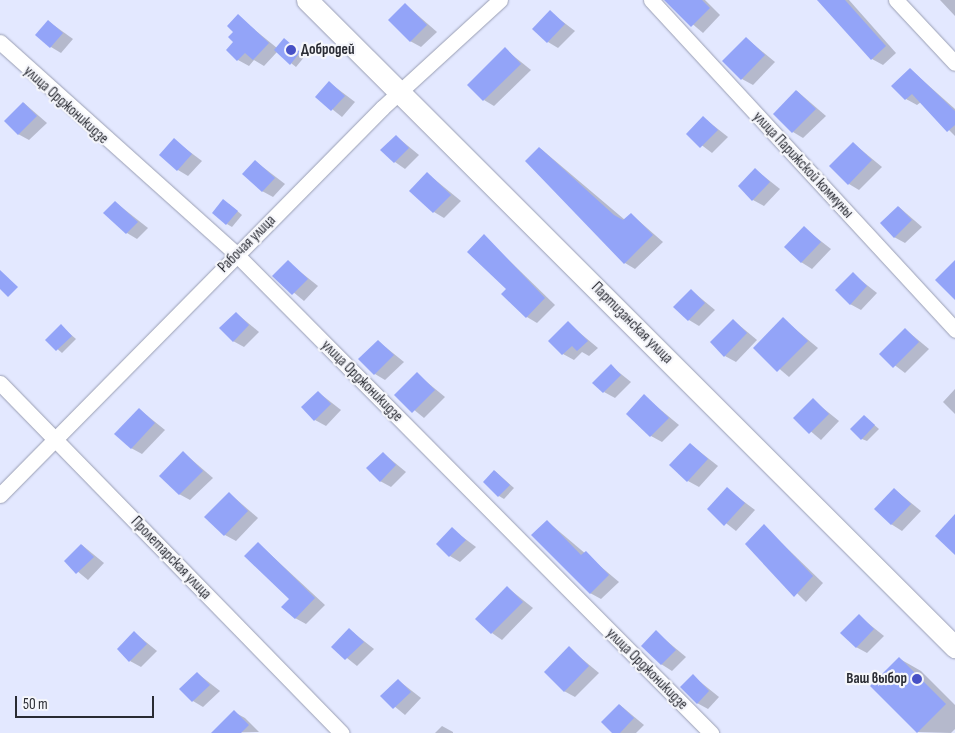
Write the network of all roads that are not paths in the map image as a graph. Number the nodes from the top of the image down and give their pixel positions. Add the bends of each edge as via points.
1 (307, 0) edge
2 (500, 0) edge
3 (651, 0) edge
4 (896, 0) edge
5 (0, 42) edge
6 (955, 63) edge
7 (400, 90) junction
8 (236, 254) junction
9 (955, 330) edge
10 (0, 383) edge
11 (55, 438) junction
12 (0, 494) edge
13 (955, 647) edge
14 (341, 733) edge
15 (711, 733) edge

1 - 7 main road, Партизанская улица
2 - 7 street, Рабочая улица
3 - 9 street, улица Парижской коммуны
4 - 6 street
5 - 8 street, улица Орджоникидзе
7 - 8 street, Рабочая улица
7 - 13 main road, Партизанская улица
8 - 11 street, Рабочая улица
8 - 15 street, улица Орджоникидзе
10 - 11 street, Пролетарская улица
11 - 12 street, Рабочая улица
11 - 14 street, Пролетарская улица

